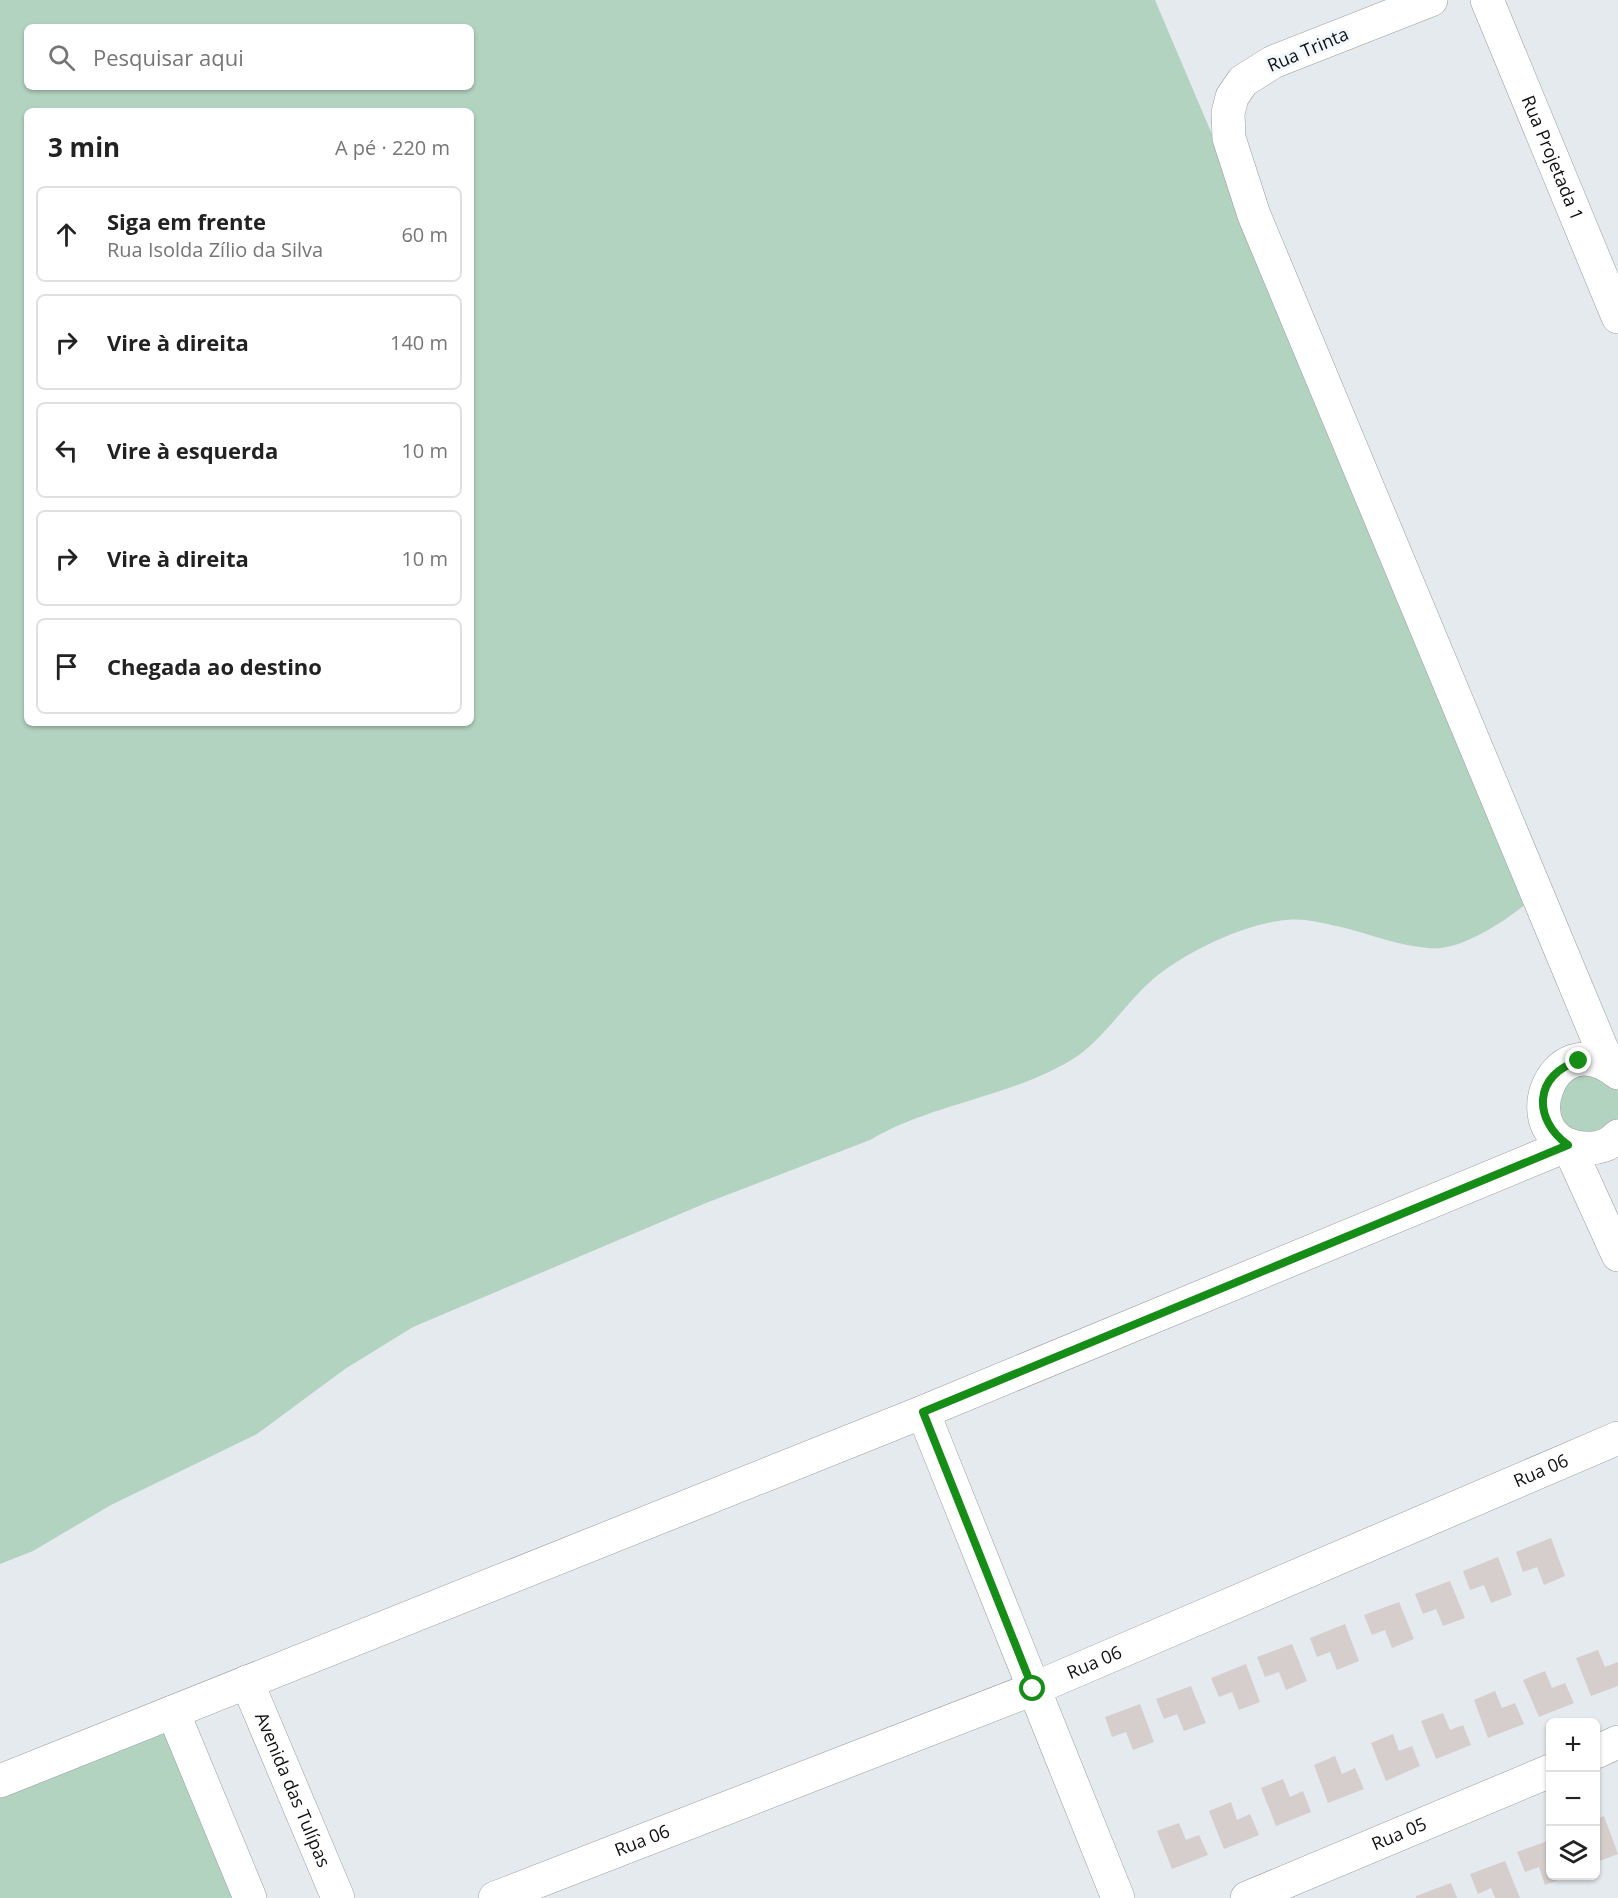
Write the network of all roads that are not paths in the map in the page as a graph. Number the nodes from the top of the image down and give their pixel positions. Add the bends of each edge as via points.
1 (1431, 0) edge
2 (1487, 0) edge
3 (1618, 317) edge
4 (1615, 1067) edge
5 (1618, 1136) edge
6 (1568, 1145) junction
7 (1618, 1255) edge
8 (923, 1412) junction
9 (1618, 1438) edge
10 (247, 1682) junction
11 (1033, 1689) junction
12 (173, 1712) junction
13 (1618, 1742) edge
14 (1600, 1750) edge
15 (1549, 1772) edge
16 (0, 1780) edge
17 (250, 1898) edge
18 (338, 1898) edge
19 (495, 1898) edge
20 (1118, 1898) edge
21 (1247, 1898) edge

1 - 4 street, Rua Trinta via 1273,62 1243,81 1227,113 1229,138 1254,215
2 - 3 street, Rua Projetada 1
4 - 6 street via 1579,1061 1560,1069 1547,1084 1542,1101 1548,1125
5 - 6 street via 1593,1149
6 - 7 street
6 - 8 street
8 - 10 street
8 - 11 street
9 - 11 street, Rua 06
10 - 12 street
10 - 18 street, Avenida das Tulípas
11 - 19 street, Rua 06
11 - 20 street
12 - 16 street
12 - 17 street
13 - 14 street
15 - 21 street, Rua 05

